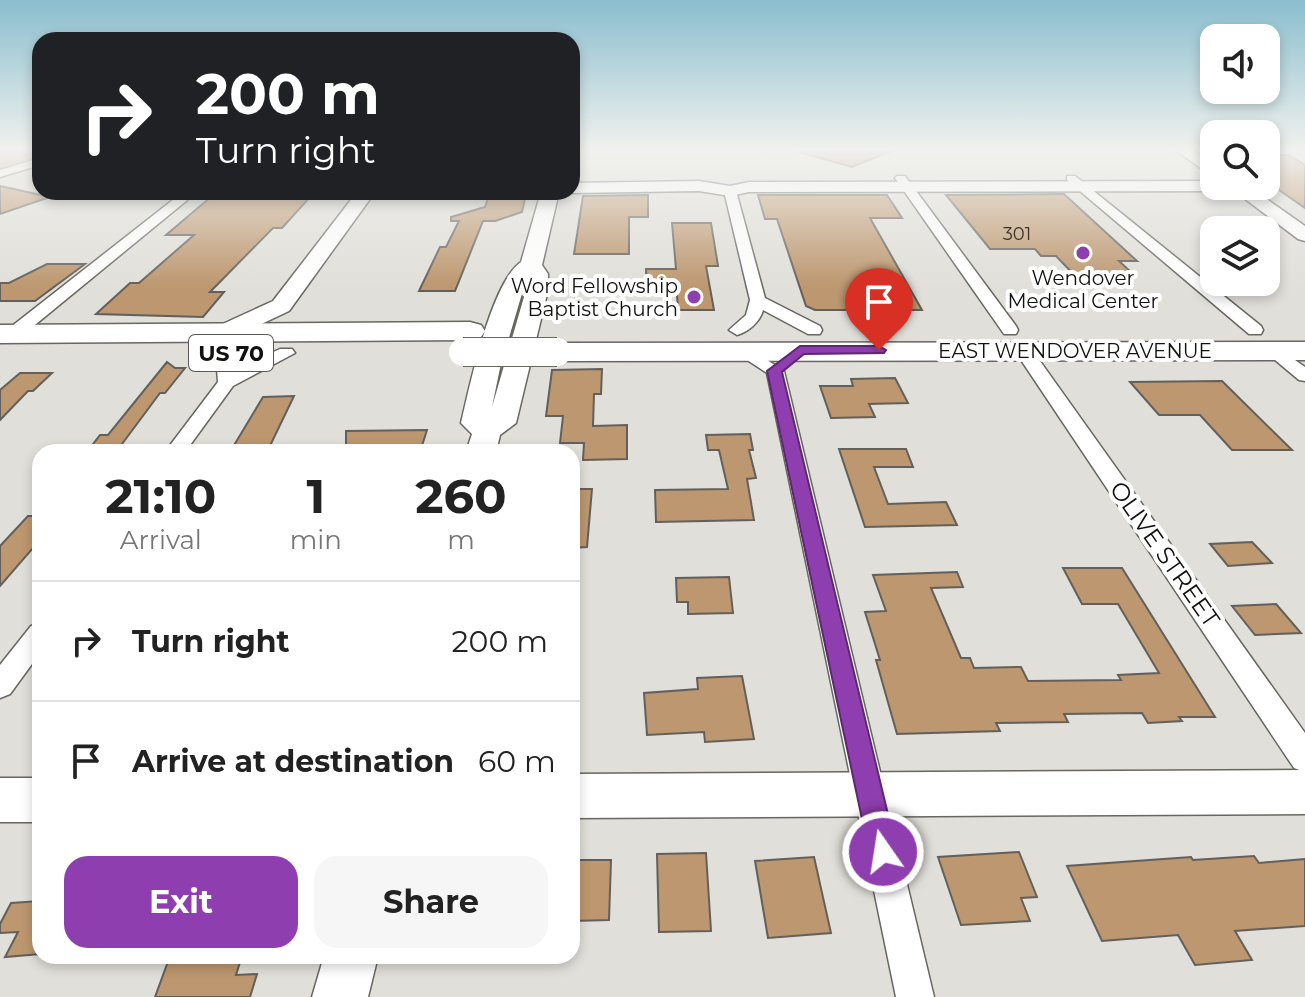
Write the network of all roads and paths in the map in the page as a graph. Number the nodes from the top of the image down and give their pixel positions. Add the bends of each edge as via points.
1 (731, 195) edge
2 (913, 195) edge
3 (1092, 195) edge
4 (181, 200) edge
5 (360, 200) edge
6 (548, 200) edge
7 (1256, 200) edge
8 (1305, 235) edge
9 (758, 300) junction
10 (281, 306) junction
11 (1305, 330) edge
12 (3, 340) edge
13 (741, 340) junction
14 (807, 340) junction
15 (1017, 340) junction
16 (291, 343) junction
17 (1278, 344) edge
18 (222, 356) junction
19 (775, 371) junction
20 (1305, 376) edge
21 (484, 442) edge
22 (179, 444) edge
23 (32, 644) edge
24 (0, 686) edge
25 (1305, 758) edge
26 (1305, 792) edge
27 (870, 795) junction
28 (580, 796) edge
29 (0, 800) edge
30 (32, 800) edge
31 (349, 964) edge
32 (340, 997) edge
33 (915, 997) edge

1 - 9 street
2 - 15 street, OLIVE STREET
3 - 17 street
4 - 12 street
5 - 10 street
6 - 21 street via 531,265 537,290 510,399 502,423
7 - 8 street
9 - 13 street
9 - 14 street
10 - 16 street
10 - 18 street
11 - 17 highway, EAST WENDOVER AVENUE / US 70
12 - 18 highway, US 70
13 - 14 highway, EAST WENDOVER AVENUE / US 70
13 - 16 highway, EAST WENDOVER AVENUE / US 70, bridge
13 - 19 street
14 - 15 highway, EAST WENDOVER AVENUE / US 70
14 - 19 street
15 - 17 highway, EAST WENDOVER AVENUE / US 70
15 - 25 street, OLIVE STREET
16 - 18 highway, US 70
17 - 20 street
18 - 22 street
19 - 27 street
23 - 24 street
26 - 27 street
27 - 28 street
27 - 33 street
29 - 30 street
31 - 32 street

